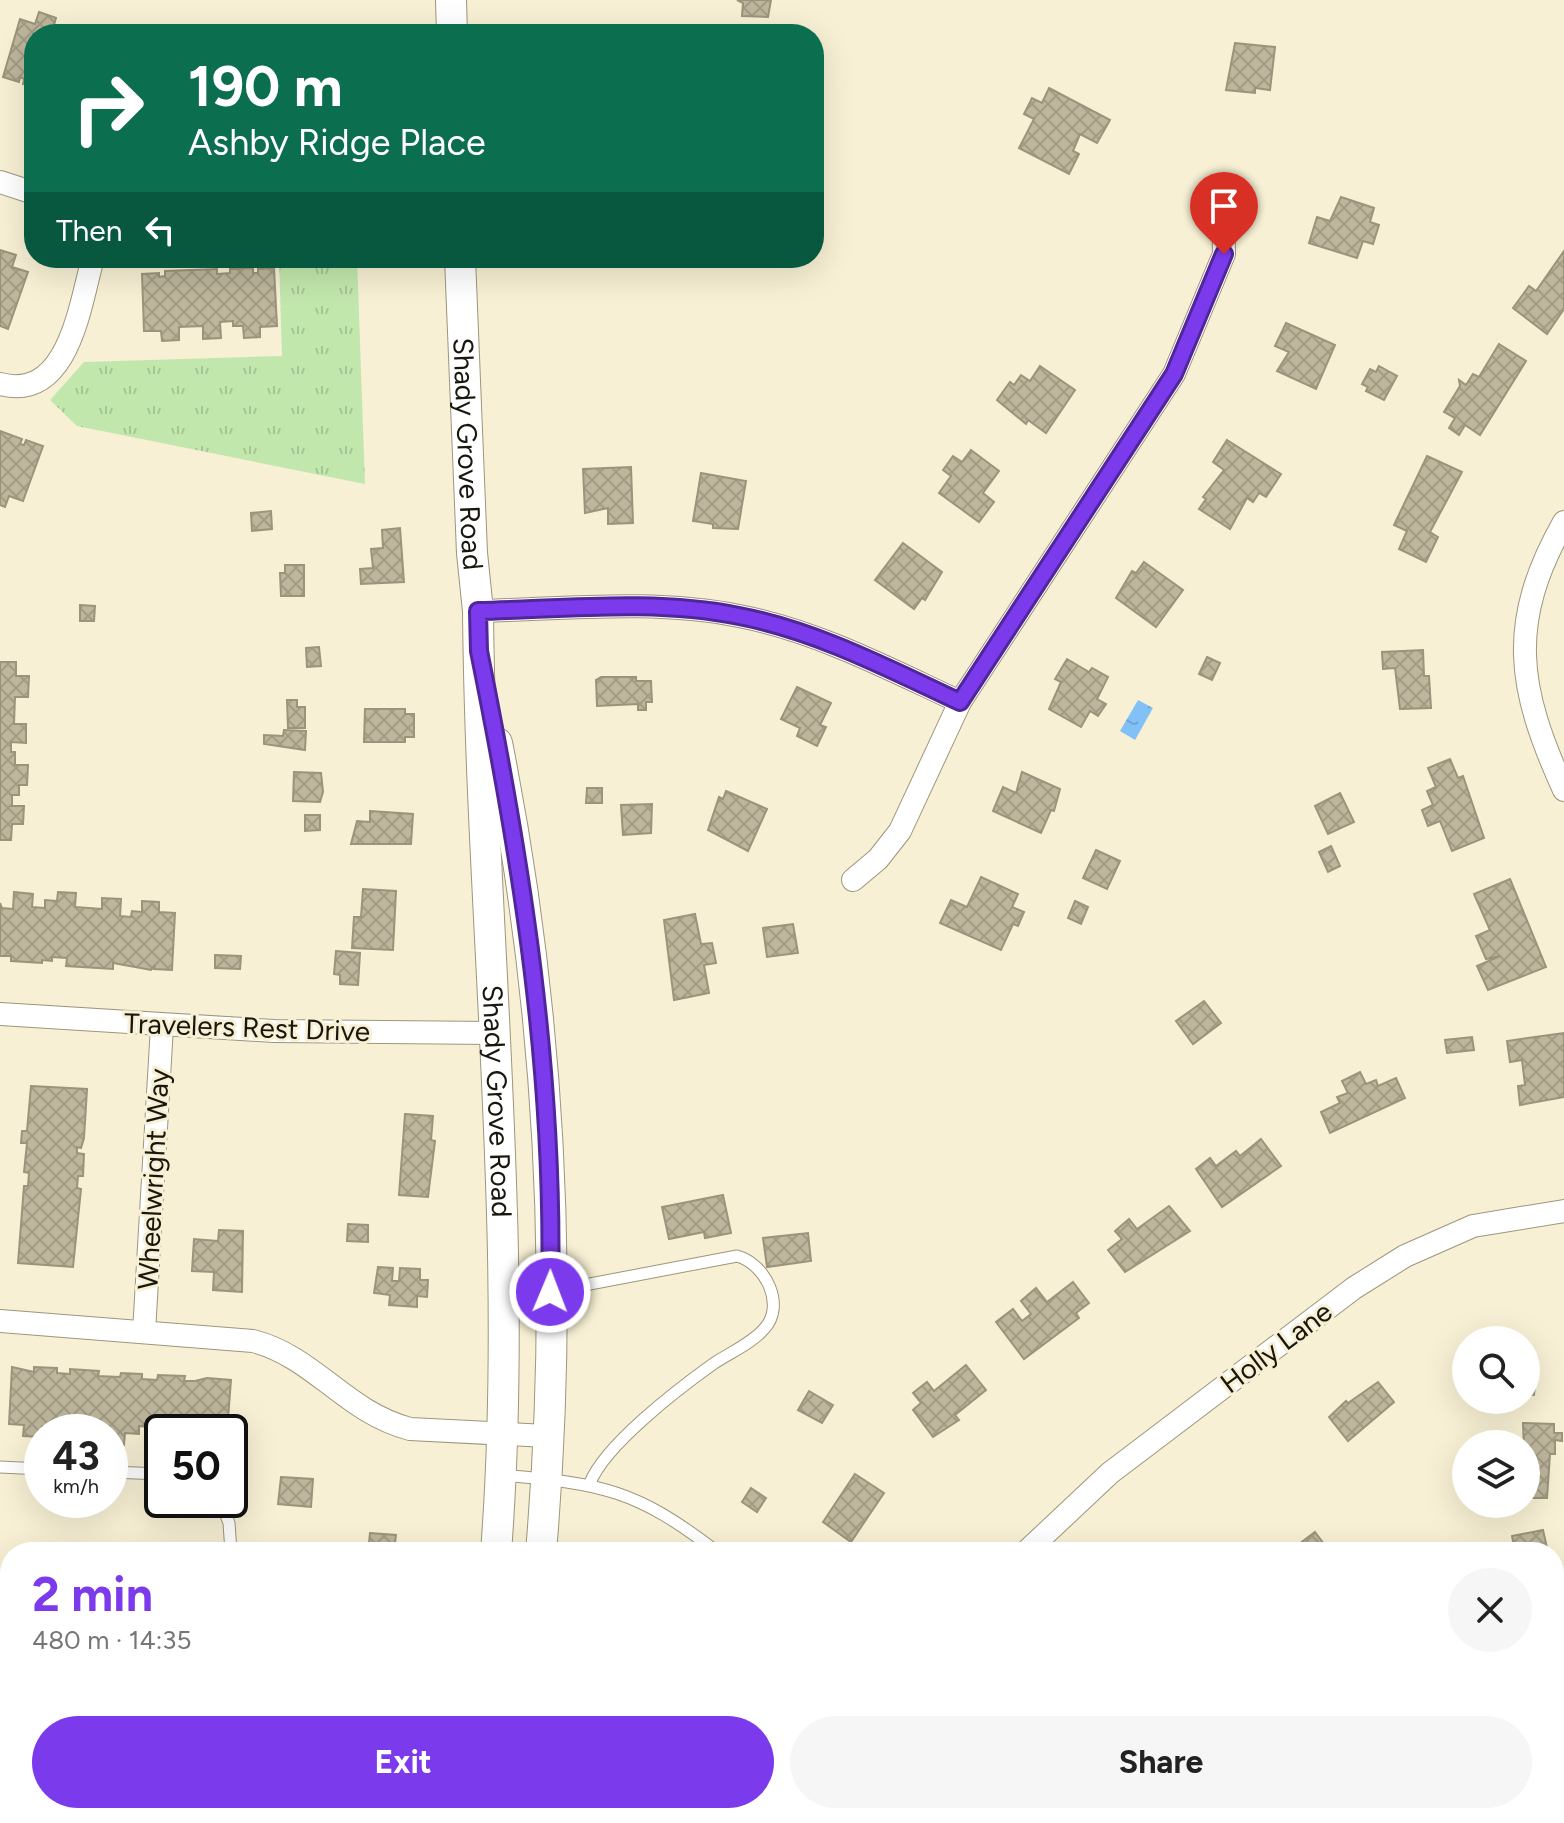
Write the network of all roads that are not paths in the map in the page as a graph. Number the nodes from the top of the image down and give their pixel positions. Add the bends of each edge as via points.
1 (451, 0) edge
2 (452, 24) edge
3 (0, 182) edge
4 (24, 190) edge
5 (1223, 196) dead end
6 (90, 268) edge
7 (460, 268) edge
8 (0, 384) edge
9 (1564, 522) edge
10 (478, 611) junction
11 (479, 651) junction
12 (960, 702) junction
13 (1564, 790) edge
14 (853, 880) dead end
15 (0, 1014) edge
16 (162, 1026) junction
17 (494, 1033) junction
18 (1564, 1211) edge
19 (550, 1292) junction
20 (0, 1321) edge
21 (144, 1332) junction
22 (502, 1433) junction
23 (547, 1436) junction
24 (0, 1467) edge
25 (24, 1468) edge
26 (502, 1474) junction
27 (545, 1478) junction
28 (590, 1483) junction
29 (227, 1518) edge
30 (230, 1542) edge
31 (497, 1542) edge
32 (542, 1542) edge
33 (702, 1542) edge
34 (1037, 1542) edge

1 - 2 main road
3 - 4 street
5 - 12 street via 1224,254 1174,374
6 - 8 street via 73,331 56,366 28,385
7 - 10 main road, Shady Grove Road
9 - 13 street via 1533,589 1523,649 1538,723
10 - 11 main road, Shady Grove Road
10 - 12 street via 681,608 741,616 812,636
11 - 17 main road, Shady Grove Road
11 - 19 main road, Shady Grove Road via 537,993 549,1172
12 - 14 street via 900,831
15 - 16 street, Travelers Rest Drive
16 - 17 street, Travelers Rest Drive
16 - 21 street, Wheelwright Way
17 - 22 main road, Shady Grove Road
18 - 34 street, Holly Lane via 1473,1226 1405,1256 1354,1288 1110,1473
19 - 23 main road, Shady Grove Road
19 - 28 lane via 737,1256 751,1263 775,1297 765,1328 677,1392 598,1463
20 - 21 street
21 - 22 street via 269,1345 388,1423 410,1429
22 - 23 street
22 - 26 main road, Shady Grove Road
23 - 27 main road, Shady Grove Road
24 - 25 lane
26 - 27 lane
26 - 31 main road, Shady Grove Road
27 - 28 lane
27 - 32 main road, Shady Grove Road
28 - 33 lane via 640,1500
29 - 30 lane

